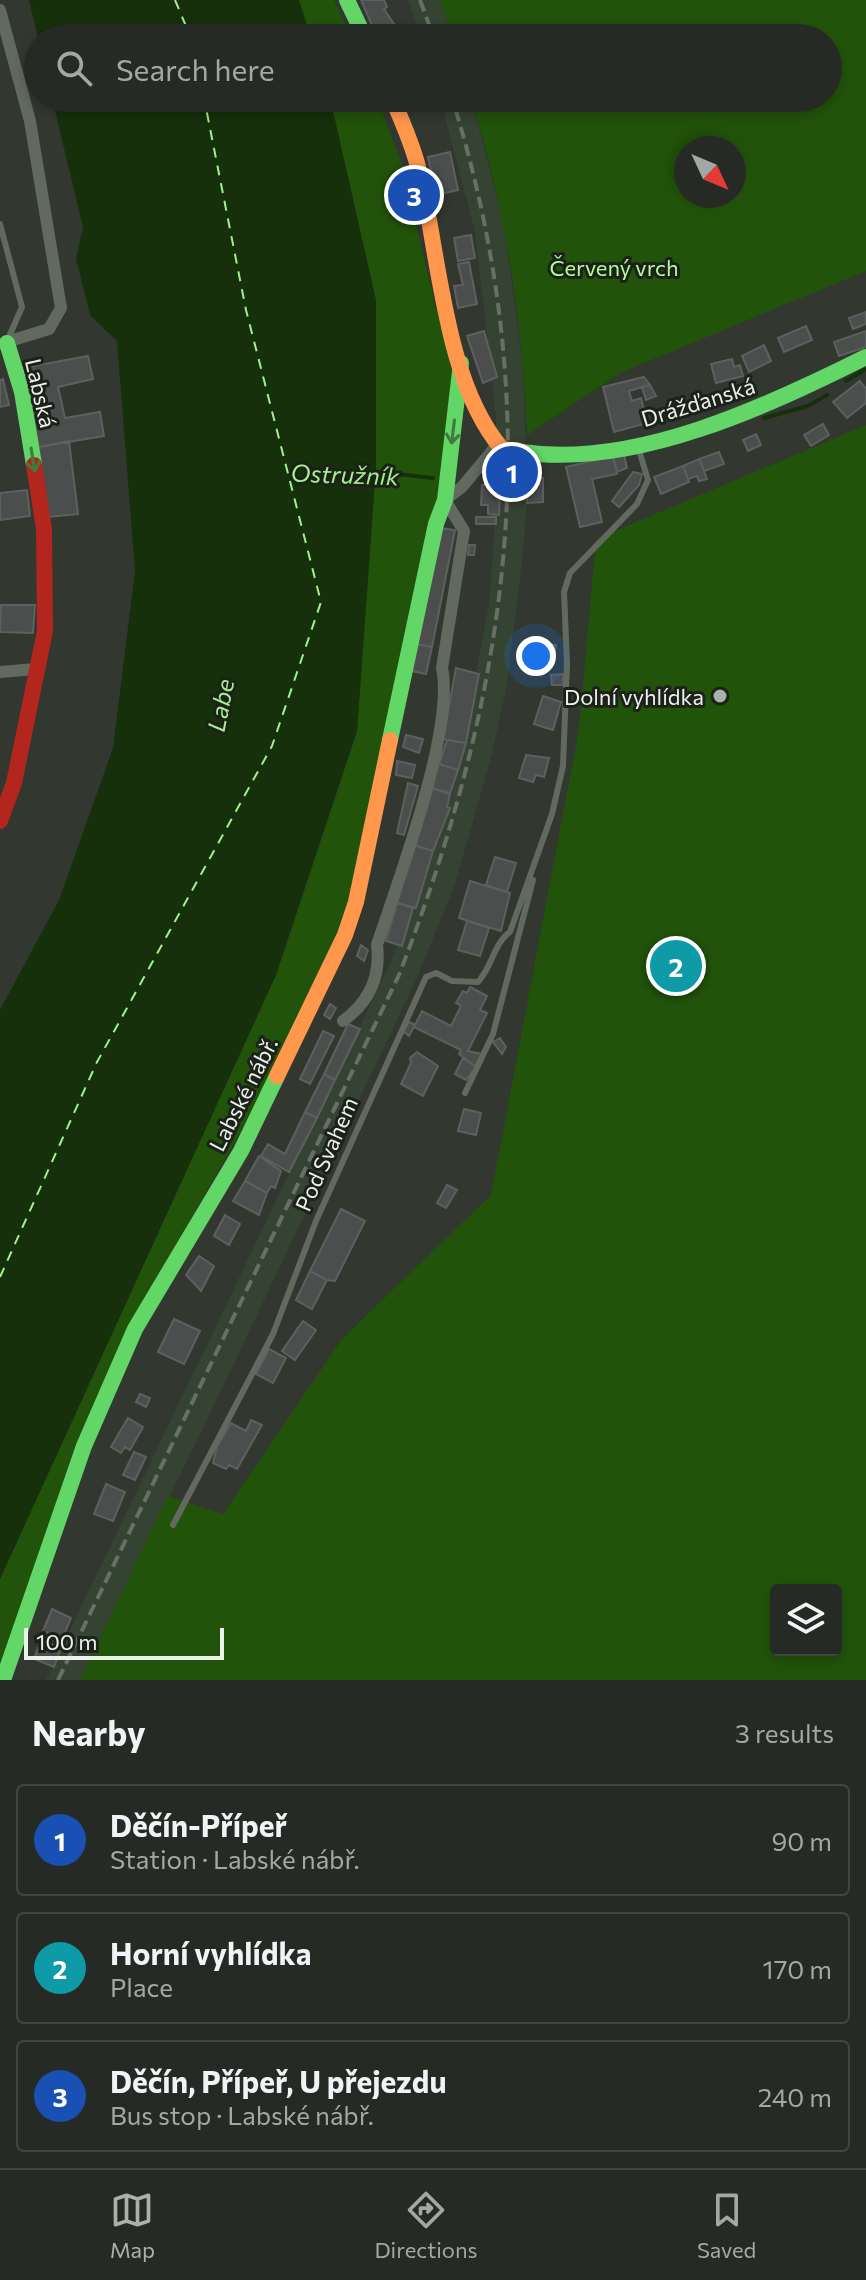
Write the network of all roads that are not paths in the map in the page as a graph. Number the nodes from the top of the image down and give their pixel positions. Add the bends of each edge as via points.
1 (347, 0) edge
2 (0, 10) edge
3 (358, 24) edge
4 (24, 99) edge
5 (28, 112) edge
6 (397, 112) edge
7 (0, 224) edge
8 (3, 344) edge
9 (866, 357) edge
10 (461, 363) junction
11 (637, 444) junction
12 (497, 445) junction
13 (445, 500) junction
14 (35, 669) junction
15 (0, 672) edge
16 (0, 821) edge
17 (536, 852) junction
18 (343, 1021) dead end
19 (465, 1093) dead end
20 (173, 1525) dead end
21 (3, 1680) edge

1 - 3 street
2 - 4 street, Labská
5 - 8 street, Labská via 61,308 49,329
6 - 10 street, Labské nábř. via 418,166
7 - 8 lane via 22,307
8 -> 14 street, Labská via 22,392 44,529 45,631
9 - 11 street, Drážďanská via 799,392
10 - 12 street, Labské nábř.
10 -> 13 street, Labské nábř.
11 - 12 street, Drážďanská via 567,456 509,451
11 - 17 lane, Pod Svahem via 648,480 637,504 570,573 564,592 563,766
12 - 13 street, Labské nábř.
13 - 18 street via 464,531 442,668 446,689 430,772 377,945 379,971 356,1012
13 - 21 street, Labské nábř. via 345,935 241,1151 135,1329 84,1446
14 - 15 street
14 - 16 street, Labská via 14,783
17 - 19 lane, Pod Svahem via 531,893 493,1034
17 - 20 lane, Pod Svahem via 523,901 489,970 478,982 436,973 426,977 316,1221 273,1334

